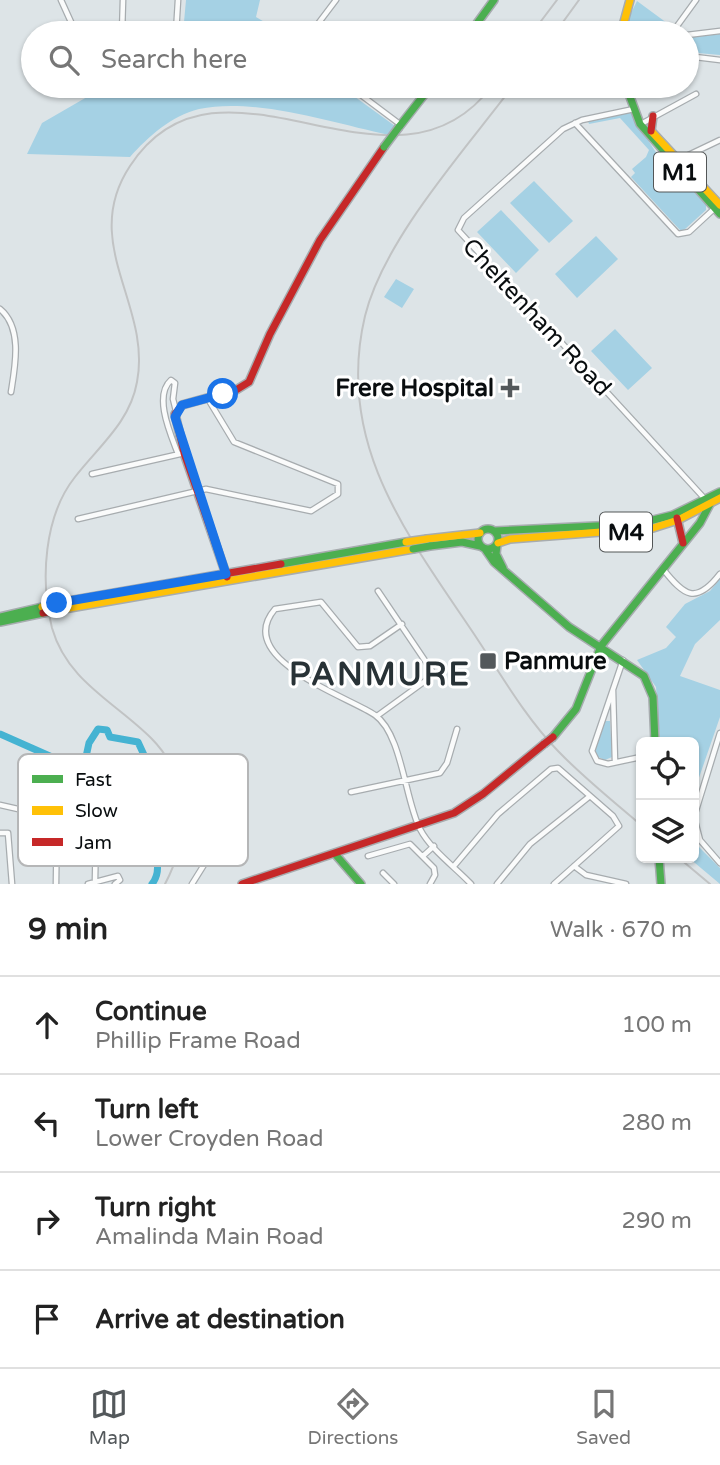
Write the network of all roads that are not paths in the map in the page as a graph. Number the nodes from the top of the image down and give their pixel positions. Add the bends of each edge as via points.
1 (61, 0) edge
2 (123, 0) edge
3 (177, 0) edge
4 (336, 0) edge
5 (494, 0) edge
6 (630, 0) edge
7 (696, 0) edge
8 (71, 21) edge
9 (122, 21) edge
10 (176, 21) edge
11 (320, 21) edge
12 (479, 21) edge
13 (624, 21) edge
14 (681, 21) edge
15 (720, 31) edge
16 (699, 34) edge
17 (699, 57) edge
18 (720, 60) edge
19 (364, 98) edge
20 (422, 98) edge
21 (630, 98) edge
22 (688, 98) edge
23 (634, 109) junction
24 (653, 116) junction
25 (641, 122) junction
26 (575, 123) junction
27 (400, 126) junction
28 (651, 131) junction
29 (720, 140) edge
30 (675, 162) junction
31 (718, 209) edge
32 (0, 309) edge
33 (11, 392) dead end
34 (208, 399) junction
35 (164, 409) junction
36 (176, 409) junction
37 (181, 454) junction
38 (92, 474) dead end
39 (197, 491) junction
40 (720, 492) edge
41 (720, 498) edge
42 (708, 501) junction
43 (677, 517) junction
44 (78, 519) dead end
45 (495, 531) junction
46 (480, 533) junction
47 (428, 543) junction
48 (683, 543) junction
49 (497, 544) junction
50 (483, 548) junction
51 (663, 569) junction
52 (507, 572) junction
53 (720, 574) edge
54 (227, 577) junction
55 (378, 591) dead end
56 (43, 610) junction
57 (0, 617) edge
58 (0, 622) edge
59 (402, 624) junction
60 (601, 646) junction
61 (623, 660) junction
62 (612, 688) junction
63 (377, 716) junction
64 (457, 729) dead end
65 (720, 733) edge
66 (655, 737) edge
67 (636, 758) edge
68 (615, 762) junction
69 (405, 780) junction
70 (351, 792) dead end
71 (590, 796) junction
72 (0, 805) edge
73 (18, 809) edge
74 (419, 826) junction
75 (0, 834) edge
76 (434, 846) junction
77 (335, 854) junction
78 (368, 856) dead end
79 (423, 856) junction
80 (660, 863) edge
81 (720, 863) edge
82 (56, 866) edge
83 (95, 866) edge
84 (203, 866) edge
85 (454, 866) junction
86 (573, 866) junction
87 (383, 873) dead end
88 (586, 875) junction
89 (95, 881) junction
90 (614, 882) edge
91 (468, 883) edge
92 (12, 884) edge
93 (56, 884) edge
94 (88, 884) edge
95 (115, 884) edge
96 (192, 884) edge
97 (244, 884) edge
98 (361, 884) edge
99 (394, 884) edge
100 (429, 884) edge
101 (497, 884) edge
102 (554, 884) edge
103 (586, 884) edge
104 (626, 884) edge
105 (661, 884) edge

1 - 8 street
2 - 9 street
3 - 10 street
4 - 11 street
5 - 12 street
6 - 13 street
7 - 14 street
15 - 16 street
17 - 18 street
19 - 27 street
20 - 27 street
21 - 23 street, M1
22 - 24 street
23 - 25 street, M1
23 - 26 street, Cheltenham Road
24 - 25 street
24 - 28 street
25 - 28 street, M1
25 - 30 street, M1
26 - 31 street via 678,234 689,232
26 - 42 street, Cheltenham Road via 556,134 464,218 458,234
27 - 34 street, bridge via 320,240 270,334 254,376 236,390
28 - 30 street, M1
29 - 30 street
30 - 31 street, M1
32 - 33 street via 8,317 15,344
34 - 36 street
34 - 39 street via 234,442 341,488 325,505 311,511 210,489
35 - 36 street
35 - 36 street via 171,380
35 - 37 street
36 - 37 street
37 - 38 street
37 - 39 street
39 - 44 street
39 - 54 street
40 - 42 street, M4
41 - 42 street, M4
42 - 43 street, M4
42 - 48 street via 706,516
43 - 45 street, M4 via 629,525
43 - 48 street
43 - 49 street, M4 via 635,531 510,539
45 - 46 street, M4
45 - 49 street
46 - 47 street, M4
46 - 50 street
47 - 50 street, M4 via 462,542
47 - 54 street, M4, bridge
47 - 54 street, M4, bridge via 406,542
48 - 51 street
49 - 50 street, M4
49 - 52 street via 497,558
50 - 52 street
51 - 53 street via 689,594 707,589
51 - 60 street
52 - 60 street via 566,624
54 - 56 street, M4, bridge
55 - 59 street
56 - 57 street, M4
56 - 58 street, M4
59 - 63 street via 432,674
59 - 63 street via 362,648 350,640 321,602 282,606 269,619 268,641 286,666
60 - 61 street
60 - 74 street, bridge via 576,709 553,737 467,806
61 - 62 street
61 - 66 street via 651,686
62 - 68 street
62 - 68 street via 592,751 601,763
63 - 69 street via 391,739
64 - 69 street via 442,771
65 - 81 street via 694,817 699,840
67 - 68 street
69 - 70 street
69 - 74 street
71 - 85 street via 564,771 551,769 498,814
71 - 86 street via 619,826
71 - 101 street via 530,844
72 - 73 street
74 - 76 street
74 - 77 street
75 - 92 street via 8,833
76 - 79 street
76 - 85 street
77 - 97 street
77 - 98 street
78 - 79 street via 408,843
79 - 100 street via 435,870
80 - 105 street
82 - 93 street
83 - 89 street
84 - 96 street
85 - 91 street
86 - 88 street
86 - 102 street
87 - 99 street
88 - 90 street
88 - 103 street
89 - 94 street
89 - 95 street via 118,876
90 - 104 street

